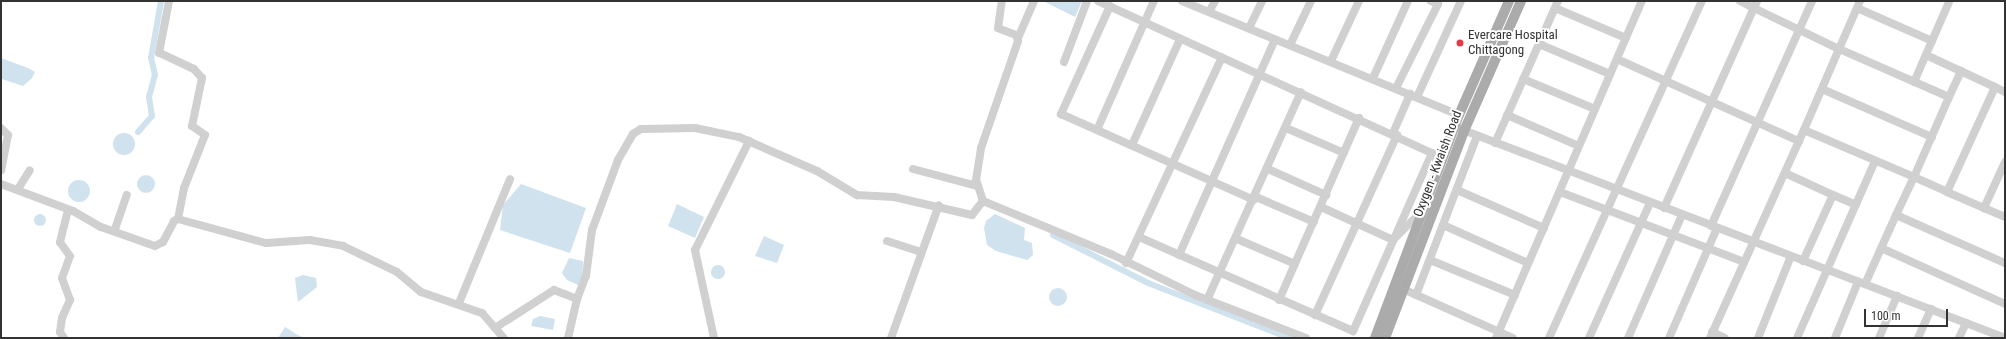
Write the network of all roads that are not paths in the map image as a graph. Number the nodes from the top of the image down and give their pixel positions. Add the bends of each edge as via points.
1 (169, 1) edge
2 (1002, 1) edge
3 (1034, 1) edge
4 (1087, 1) edge
5 (1098, 1) edge
6 (1154, 1) edge
7 (1182, 1) edge
8 (1214, 1) edge
9 (1262, 1) edge
10 (1311, 1) edge
11 (1359, 1) edge
12 (1408, 1) edge
13 (1460, 1) edge
14 (1509, 1) edge
15 (1521, 1) edge
16 (1702, 1) edge
17 (1740, 1) edge
18 (1812, 1) edge
19 (1949, 1) edge
20 (1436, 2) edge
21 (1640, 2) edge
22 (1756, 4) edge
23 (1859, 4) edge
24 (1557, 5) edge
25 (1110, 6) junction
26 (1210, 12) junction
27 (1144, 23) junction
28 (1249, 28) junction
29 (1796, 31) junction
30 (1018, 38) junction
31 (1180, 38) junction
32 (1626, 38) junction
33 (1275, 39) junction
34 (1932, 41) junction
35 (1539, 44) junction
36 (1290, 45) junction
37 (1839, 49) junction
38 (1926, 55) junction
39 (1222, 57) junction
40 (1617, 59) junction
41 (1064, 62) dead end
42 (1331, 62) junction
43 (1961, 71) junction
44 (1260, 74) junction
45 (1610, 74) junction
46 (1373, 78) junction
47 (1523, 80) junction
48 (1665, 82) junction
49 (1914, 82) junction
50 (1995, 86) junction
51 (1396, 88) junction
52 (1822, 89) junction
53 (1301, 92) junction
54 (2005, 92) edge
55 (1413, 95) junction
56 (1950, 97) junction
57 (1711, 102) junction
58 (1595, 109) junction
59 (1458, 115) junction
60 (1507, 115) junction
61 (1359, 118) junction
62 (1756, 122) junction
63 (1454, 127) junction
64 (1, 128) edge
65 (1286, 128) junction
66 (1097, 130) junction
67 (1804, 130) junction
68 (1464, 131) junction
69 (1395, 134) junction
70 (1477, 136) junction
71 (1932, 137) junction
72 (749, 141) junction
73 (1799, 141) junction
74 (1495, 143) junction
75 (1132, 145) junction
76 (1579, 146) junction
77 (1344, 153) junction
78 (1875, 161) junction
79 (2005, 162) edge
80 (1172, 163) junction
81 (913, 169) dead end
82 (1268, 169) junction
83 (1, 170) edge
84 (30, 170) dead end
85 (1568, 171) junction
86 (1784, 173) junction
87 (1914, 177) junction
88 (510, 179) dead end
89 (1213, 182) junction
90 (1, 184) edge
91 (976, 186) junction
92 (18, 189) junction
93 (1615, 189) junction
94 (1457, 190) junction
95 (1560, 192) junction
96 (1947, 192) junction
97 (127, 195) dead end
98 (1326, 195) junction
99 (1833, 195) junction
100 (1255, 199) junction
101 (983, 201) junction
102 (1650, 202) junction
103 (1856, 204) junction
104 (938, 205) junction
105 (1321, 207) junction
106 (1424, 208) junction
107 (1664, 208) junction
108 (1984, 208) junction
109 (68, 211) junction
110 (1605, 211) junction
111 (1682, 215) junction
112 (1896, 215) junction
113 (2005, 217) edge
114 (178, 219) junction
115 (1314, 222) junction
116 (1641, 222) junction
117 (1357, 224) junction
118 (1443, 225) junction
119 (1714, 227) junction
120 (1544, 228) junction
121 (115, 229) junction
122 (1673, 235) junction
123 (1138, 237) junction
124 (1237, 238) junction
125 (1393, 240) junction
126 (887, 241) dead end
127 (1753, 242) junction
128 (1709, 248) junction
129 (1881, 248) junction
130 (920, 252) junction
131 (1179, 255) junction
132 (1791, 256) junction
133 (1430, 260) junction
134 (1803, 261) junction
135 (1744, 262) junction
136 (1126, 263) junction
137 (1528, 263) junction
138 (2005, 263) edge
139 (1295, 264) junction
140 (1827, 270) junction
141 (1221, 274) junction
142 (1861, 283) junction
143 (1403, 289) junction
144 (1416, 295) junction
145 (1515, 295) junction
146 (1897, 296) junction
147 (576, 299) junction
148 (1207, 300) junction
149 (1279, 300) junction
150 (459, 303) junction
151 (2005, 304) edge
152 (1931, 309) junction
153 (1315, 315) junction
154 (1966, 323) junction
155 (495, 328) junction
156 (1498, 335) edge
157 (1711, 335) edge
158 (2001, 337) edge
159 (64, 338) edge
160 (504, 338) edge
161 (568, 338) edge
162 (714, 338) edge
163 (891, 338) edge
164 (1306, 338) edge
165 (1375, 338) edge
166 (1385, 338) edge
167 (1513, 338) edge
168 (1549, 338) edge
169 (1589, 338) edge
170 (1628, 338) edge
171 (1669, 338) edge
172 (1725, 338) edge
173 (1758, 338) edge
174 (1797, 338) edge
175 (1835, 338) edge
176 (1879, 338) edge
177 (1918, 338) edge
178 (1959, 338) edge

1 - 114 street via 159,53 194,69 202,78 192,126 205,135 184,188
2 - 30 street via 998,28
3 - 30 street
4 - 41 street
5 - 25 street
6 - 27 street
7 - 26 street
8 - 26 street
9 - 28 street
10 - 36 street
11 - 42 street
12 - 46 street
13 - 55 street
14 - 59 main road, Oxygen - Kwaish Road
15 - 68 main road, Oxygen - Kwaish Road
16 - 48 street
17 - 22 street
18 - 29 street
19 - 34 street
20 - 51 street
21 - 32 street
22 - 29 street
22 - 57 street
23 - 34 street
23 - 37 street
24 - 32 street
24 - 35 street
25 - 27 street
25 - 66 street via 1061,114
26 - 28 street
27 - 31 street
27 - 66 street
28 - 33 street
29 - 37 street
29 - 62 street
30 - 91 street via 981,148
31 - 39 street
31 - 75 street
32 - 40 street
33 - 36 street
33 - 44 street
34 - 38 street
35 - 45 street
35 - 47 street
36 - 42 street
37 - 49 street
37 - 52 street
38 - 43 street
38 - 49 street
39 - 44 street
39 - 80 street
40 - 45 street
40 - 48 street
42 - 46 street
43 - 50 street
43 - 56 street
44 - 53 street
44 - 89 street
45 - 58 street
46 - 51 street
47 - 58 street
47 - 60 street
48 - 57 street
48 - 93 street
49 - 56 street
50 - 54 street
50 - 96 street
51 - 55 street
52 - 67 street
52 - 71 street
53 - 61 street
53 - 65 street
55 - 59 street
55 - 69 street
56 - 71 street
57 - 62 street
57 - 107 street
58 - 76 street
59 - 63 main road, Oxygen - Kwaish Road
60 - 74 street
60 - 76 street
61 - 69 street
61 - 77 street
62 - 73 street
62 - 119 street
63 - 68 street
63 - 106 main road, Oxygen - Kwaish Road
64 - 83 street via 8,135
65 - 77 street
65 - 82 street
66 - 75 street
67 - 73 street
67 - 78 street
68 - 70 street
68 - 143 main road, Oxygen - Kwaish Road
69 - 117 street
69 - 125 street via 1432,153
70 - 74 street
70 - 94 street
71 - 87 street
72 - 104 street via 817,171 857,195
72 - 147 street via 719,130 695,128 641,129 633,134 618,160 592,230 586,276
72 - 162 street via 695,250
73 - 86 street
74 - 85 street
75 - 80 street
76 - 85 street
77 - 98 street
78 - 87 street
78 - 103 street
79 - 108 street
80 - 89 street
80 - 123 street
81 - 91 street
82 - 98 street
82 - 100 street
84 - 92 street
85 - 93 street
85 - 95 street
86 - 99 street
86 - 127 street
87 - 96 street
87 - 112 street
88 - 150 street
89 - 100 street
89 - 131 street
90 - 92 street
91 - 101 street
92 - 109 street
93 - 102 street
93 - 110 street
94 - 118 street
94 - 120 street
95 - 110 street
95 - 120 street
96 - 108 street
97 - 121 street
98 - 105 street
99 - 103 street
99 - 134 street
100 - 115 street
100 - 124 street
101 - 104 street via 972,215
101 - 136 street
102 - 107 street
102 - 116 street
103 - 140 street
104 - 130 street
105 - 115 street
105 - 117 street
106 - 125 street
106 - 165 main road, Oxygen - Kwaish Road
107 - 111 street
108 - 113 street
109 - 121 street
109 - 159 street via 60,242 70,256 62,278 70,300 62,318 60,332
110 - 116 street
110 - 168 street
111 - 119 street
111 - 122 street
112 - 129 street
112 - 138 street
114 - 121 street via 174,221 163,242 155,246
114 - 150 street via 266,243 310,240 343,246 397,272 421,292
115 - 139 street
116 - 122 street
116 - 169 street
117 - 125 street
117 - 153 street
118 - 133 street
118 - 137 street
119 - 127 street
119 - 128 street
120 - 137 street
122 - 128 street
122 - 170 street
123 - 131 street
123 - 136 street
124 - 139 street
124 - 141 street
125 - 153 street via 1353,331
126 - 130 street
127 - 132 street
127 - 135 street
128 - 135 street
128 - 171 street
129 - 142 street
129 - 151 street
130 - 163 street
131 - 141 street
132 - 134 street
132 - 173 street
133 - 144 street
133 - 145 street
134 - 140 street
135 - 157 street
136 - 148 street
137 - 145 street
139 - 149 street
140 - 142 street
140 - 174 street
141 - 148 street
141 - 149 street
142 - 146 street
142 - 175 street
143 - 144 street
143 - 166 main road, Oxygen - Kwaish Road
144 - 156 street
145 - 156 street
146 - 152 street
146 - 176 street
147 - 155 street via 554,290
147 - 161 street
148 - 164 street
149 - 153 street
150 - 155 street via 482,313
152 - 154 street
152 - 177 street
154 - 158 street
154 - 178 street
155 - 160 street
156 - 167 street
157 - 172 street

